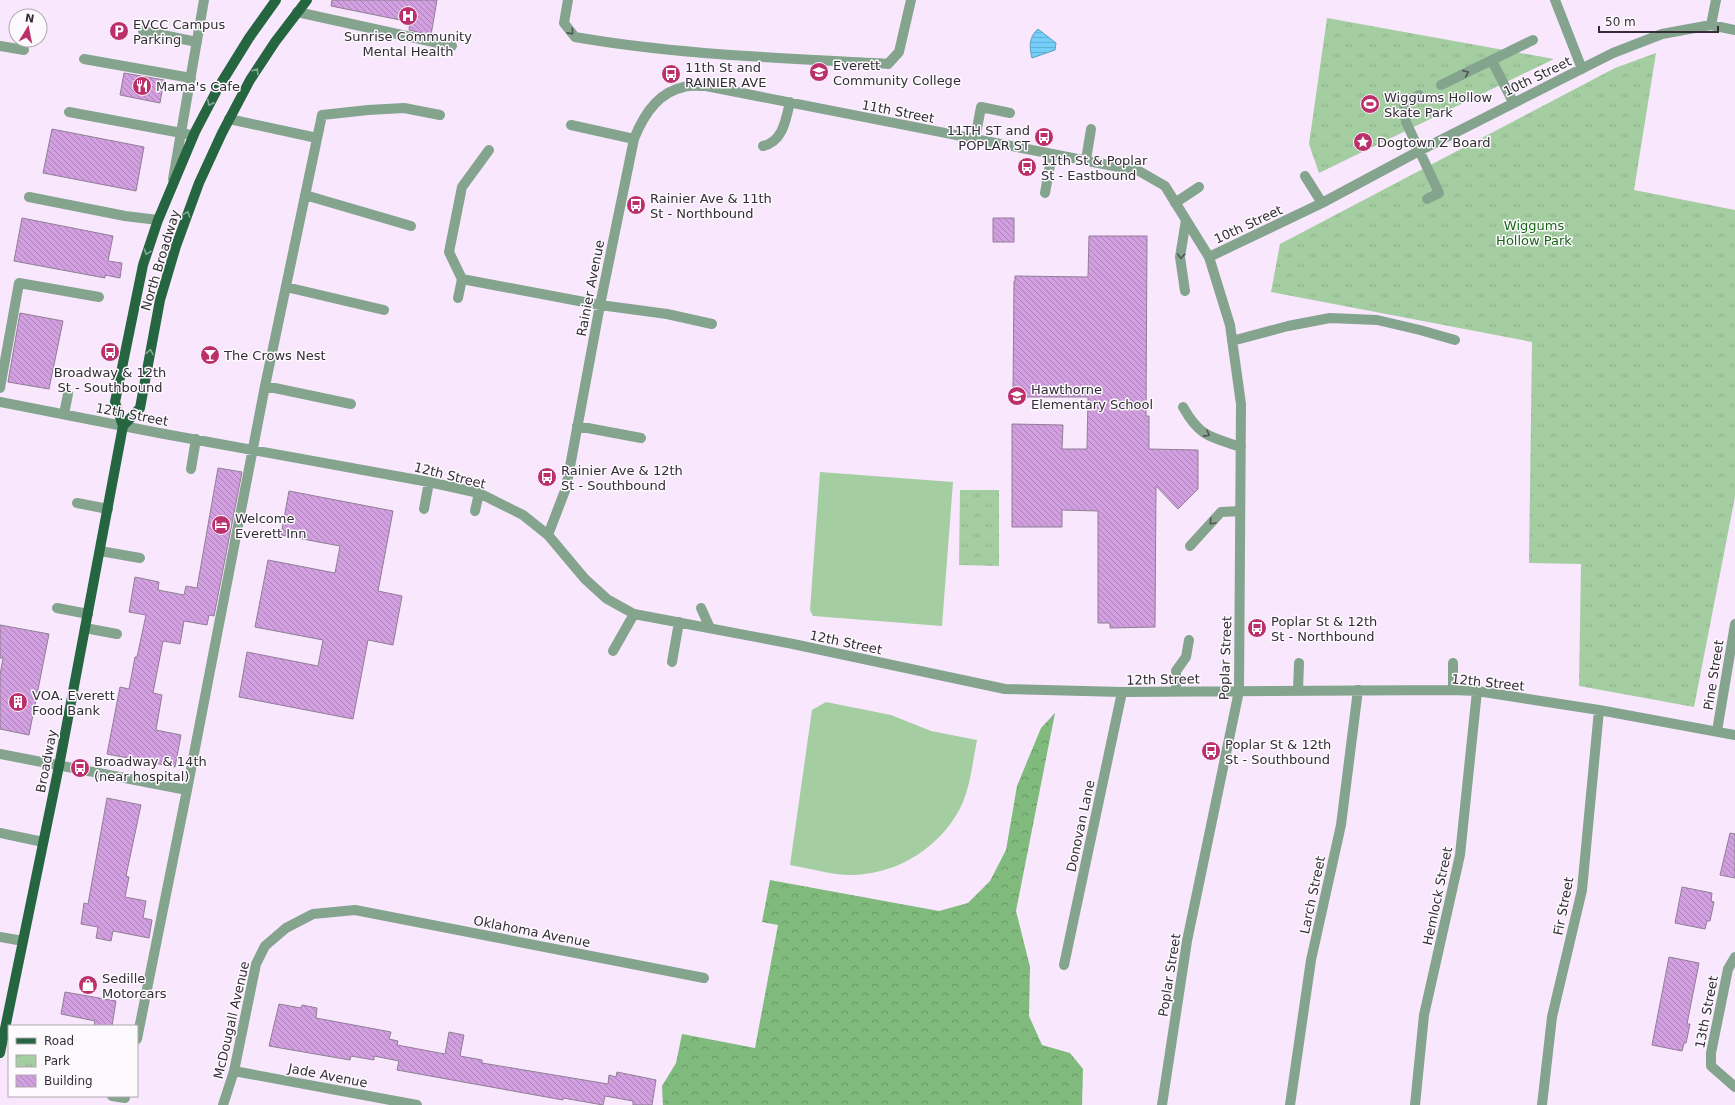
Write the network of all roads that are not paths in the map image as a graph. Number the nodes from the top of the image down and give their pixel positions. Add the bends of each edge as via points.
1 (204, 0) edge
2 (276, 0) edge
3 (307, 0) edge
4 (568, 0) edge
5 (911, 0) edge
6 (1555, 0) edge
7 (1716, 0) edge
8 (297, 12) junction
9 (1711, 25) junction
10 (1735, 30) edge
11 (143, 31) dead end
12 (1534, 40) dead end
13 (197, 42) junction
14 (0, 46) edge
15 (452, 46) dead end
16 (24, 50) dead end
17 (84, 59) dead end
18 (1492, 62) junction
19 (1582, 68) junction
20 (191, 78) junction
21 (1440, 85) dead end
22 (706, 86) joint
23 (1418, 95) dead end
24 (790, 102) junction
25 (1513, 102) junction
26 (69, 112) dead end
27 (1010, 113) dead end
28 (440, 115) dead end
29 (229, 120) junction
30 (571, 125) dead end
31 (1091, 129) dead end
32 (181, 132) junction
33 (194, 135) junction
34 (317, 138) junction
35 (634, 138) junction
36 (975, 140) junction
37 (763, 146) dead end
38 (489, 150) dead end
39 (1419, 151) junction
40 (1052, 154) junction
41 (1086, 160) junction
42 (1305, 176) dead end
43 (1199, 187) dead end
44 (171, 189) junction
45 (1045, 193) dead end
46 (305, 195) junction
47 (29, 197) dead end
48 (1427, 199) dead end
49 (1175, 203) junction
50 (1322, 203) junction
51 (158, 220) junction
52 (1186, 220) junction
53 (412, 226) dead end
54 (1209, 257) junction
55 (462, 279) junction
56 (286, 287) junction
57 (1185, 292) dead end
58 (99, 297) dead end
59 (458, 298) dead end
60 (600, 306) junction
61 (384, 310) dead end
62 (712, 324) dead end
63 (1455, 340) dead end
64 (1232, 341) junction
65 (265, 386) junction
66 (0, 388) edge
67 (68, 394) dead end
68 (0, 402) edge
69 (351, 404) dead end
70 (1183, 407) dead end
71 (64, 414) junction
72 (124, 426) junction
73 (578, 426) junction
74 (641, 438) dead end
75 (196, 439) junction
76 (1241, 447) junction
77 (253, 449) junction
78 (191, 469) dead end
79 (429, 482) junction
80 (479, 493) junction
81 (77, 503) dead end
82 (108, 509) junction
83 (424, 509) dead end
84 (475, 511) dead end
85 (1240, 511) junction
86 (548, 535) junction
87 (1190, 546) dead end
88 (100, 551) junction
89 (140, 558) dead end
90 (57, 608) dead end
91 (701, 608) dead end
92 (88, 614) junction
93 (634, 614) junction
94 (679, 622) junction
95 (1735, 624) edge
96 (85, 628) junction
97 (710, 628) junction
98 (117, 634) dead end
99 (1189, 640) dead end
100 (613, 651) dead end
101 (672, 662) dead end
102 (1299, 663) dead end
103 (1453, 664) dead end
104 (1358, 690) junction
105 (1453, 690) junction
106 (1176, 691) junction
107 (1239, 691) junction
108 (1298, 691) junction
109 (1477, 691) junction
110 (1122, 692) junction
111 (1599, 710) junction
112 (1717, 731) junction
113 (1735, 735) edge
114 (0, 754) edge
115 (59, 766) junction
116 (187, 790) junction
117 (0, 834) edge
118 (43, 842) junction
119 (355, 910) joint
120 (0, 937) edge
121 (23, 941) junction
122 (1735, 957) edge
123 (1064, 965) dead end
124 (704, 978) dead end
125 (138, 1034) edge
126 (0, 1053) edge
127 (234, 1071) junction
128 (1735, 1087) edge
129 (115, 1097) edge
130 (125, 1100) edge
131 (223, 1105) edge
132 (417, 1105) edge
133 (1162, 1105) edge
134 (1290, 1105) edge
135 (1414, 1105) edge
136 (1542, 1105) edge

1 - 13 street
2 -> 33 main road, North Broadway via 218,88
3 - 8 main road, North Broadway
4 -> 5 street via 564,23 575,36 603,42 705,52 888,64 899,52
6 - 19 street
7 - 9 street
8 - 15 street
29 -> 8 main road, North Broadway via 250,80
9 - 10 street, 10th Street
9 - 19 street, 10th Street via 1662,34
11 - 13 street
12 - 18 street
13 - 20 street
14 - 16 street
17 - 20 street
21 -> 18 street
18 - 25 street
19 - 25 street, 10th Street
20 - 32 street
22 - 24 street, 11th Street
22 - 35 street, Rainier Avenue via 684,87 667,93 654,104 642,120
23 - 39 street via 1404,109 1406,122
24 - 36 street, 11th Street
24 - 37 street via 786,124 776,139
25 - 39 street, 10th Street
26 - 32 street
27 - 36 street via 981,107
28 - 34 street via 404,108 322,115
29 - 34 street
72 -> 29 main road, North Broadway via 140,408 160,300 176,246 199,183
30 - 35 street
31 - 41 street
32 - 33 street
32 - 44 street
33 - 44 main road, North Broadway
34 - 46 street
35 - 60 street, Rainier Avenue
36 - 40 street, 11th Street
38 - 55 street via 462,187 449,252
39 - 48 street via 1439,193
39 - 50 street, 10th Street
40 - 41 street, 11th Street
40 - 45 street
41 - 49 street, 11th Street via 1139,170 1164,186
42 - 50 street
43 - 49 street
44 - 51 main road, North Broadway
46 - 53 street
46 - 56 street
47 - 51 street
49 - 52 street, 11th Street
50 - 54 street, 10th Street
51 -> 72 main road, North Broadway via 143,265 116,402
52 - 54 street, 11th Street
52 -> 57 street via 1180,257
54 - 64 street, Poplar Street via 1230,325
55 - 59 street
55 - 60 street
56 - 61 street
56 - 65 street
58 - 66 street via 19,283
60 - 62 street via 667,314
60 - 73 street, Rainier Avenue
63 - 64 street via 1377,320 1330,318
64 - 76 street, Poplar Street via 1241,404
65 - 69 street
65 - 77 street
67 - 71 street
68 - 71 street, 12th Street
70 -> 76 street via 1191,422 1205,434
71 - 72 street, 12th Street
72 - 75 street, 12th Street
72 - 82 main road, Broadway
73 - 74 street
73 - 86 street, Rainier Avenue via 566,488
75 - 77 street, 12th Street
75 - 78 street
76 - 85 street, Poplar Street
77 - 79 street, 12th Street
77 - 116 street via 209,650
79 - 80 street, 12th Street
79 - 83 street
80 - 84 street
80 - 86 street, 12th Street via 523,515
81 - 82 street
82 - 88 main road, Broadway
85 -> 87 street via 1221,512
85 - 107 street, Poplar Street
86 - 93 street, 12th Street via 585,579 607,599
88 - 89 street
88 - 92 main road, Broadway
90 - 92 street
91 - 97 street
92 - 96 main road, Broadway
93 - 94 street, 12th Street
93 - 100 street
94 - 97 street, 12th Street
94 - 101 street
95 - 112 street, Pine Street
96 - 98 street
96 - 115 main road, Broadway
97 - 110 street, 12th Street via 1005,689
99 - 106 street via 1186,656 1176,671
102 - 108 street
103 - 105 street
104 - 105 street, 12th Street
104 - 108 street, 12th Street
104 - 134 street, Larch Street via 1341,825 1311,960
105 - 109 street, 12th Street
106 - 107 street, 12th Street
106 - 110 street, 12th Street
107 - 108 street, 12th Street
107 - 133 street, Poplar Street via 1187,941
109 - 111 street, 12th Street
109 - 135 street, Hemlock Street via 1460,855 1424,1015
110 - 123 street, Donovan Lane
111 - 112 street, 12th Street
111 - 136 street, Fir Street via 1582,890 1552,1016
112 - 113 street, 12th Street
114 - 115 street
115 - 116 street
115 - 118 main road, Broadway
116 - 125 street
117 - 118 street
118 - 121 main road, Broadway
119 - 124 street, Oklahoma Avenue
119 - 127 street, McDougall Avenue via 313,914 286,928 265,946 256,964
120 - 121 street
121 - 126 main road, Broadway
122 - 128 street, 13th Street via 1728,970 1711,1053 1711,1066
127 - 131 street, McDougall Avenue
127 - 132 street, Jade Avenue
129 - 130 street

